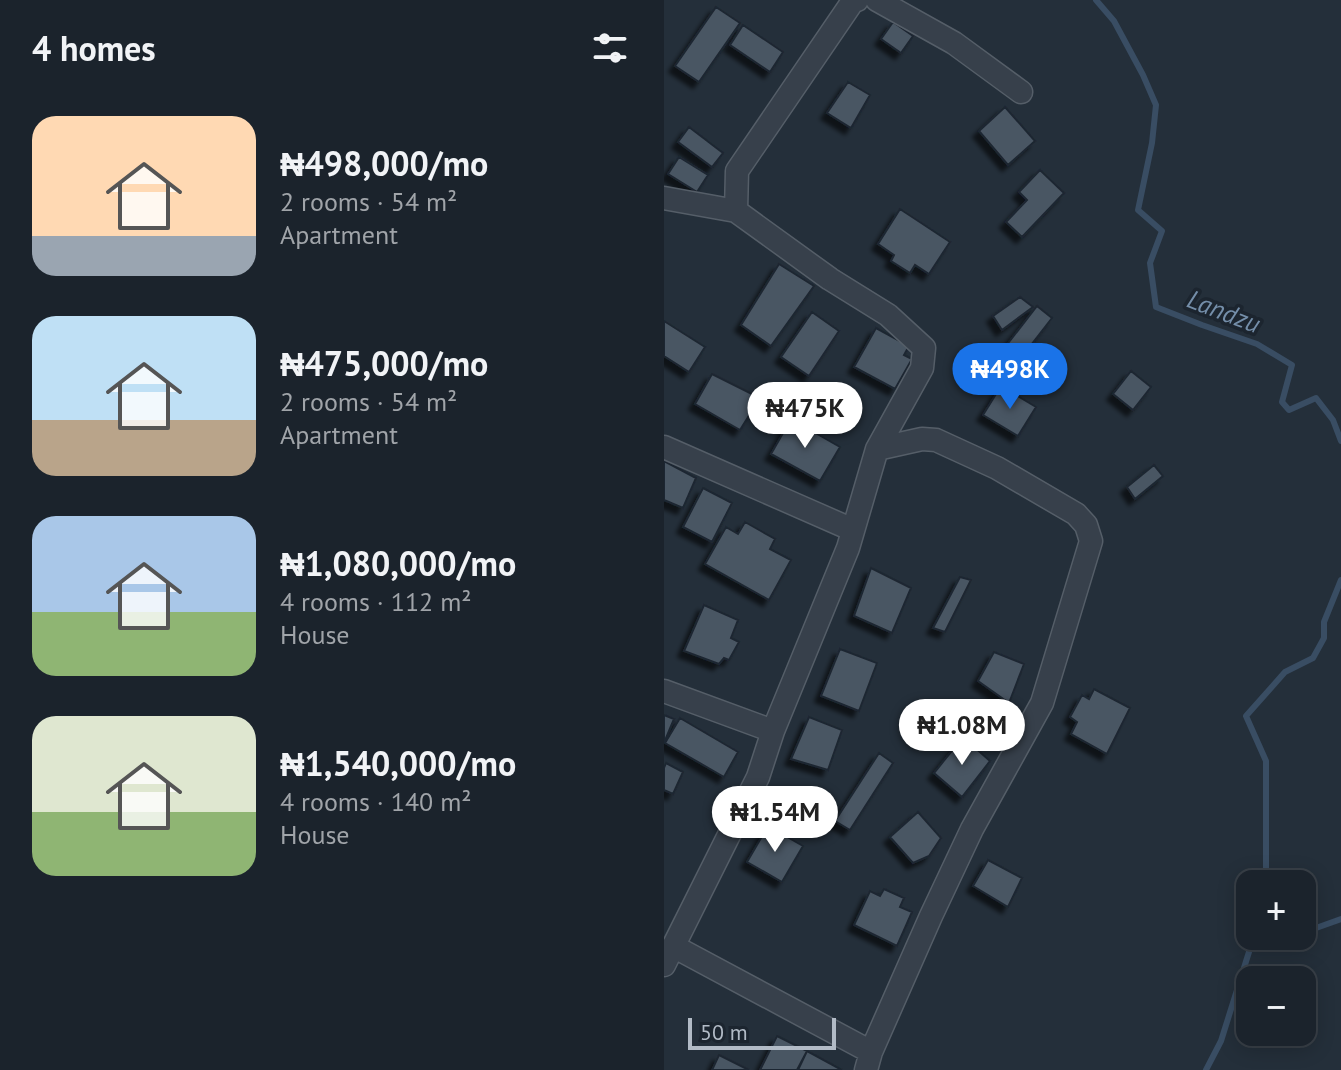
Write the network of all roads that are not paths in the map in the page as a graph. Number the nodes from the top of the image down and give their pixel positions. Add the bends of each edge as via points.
1 (857, 0) edge
2 (877, 0) edge
3 (1021, 92) dead end
4 (664, 198) edge
5 (736, 211) junction
6 (664, 447) edge
7 (877, 449) junction
8 (853, 530) junction
9 (664, 691) edge
10 (773, 731) junction
11 (668, 955) edge
12 (868, 1061) edge

1 - 5 street via 737,171
2 - 3 street via 954,43
4 - 5 street
5 - 7 street via 888,315 924,348 922,368
6 - 8 street
7 - 8 street
7 - 12 street via 936,440 1076,514 1091,541 1042,703 972,829
8 - 10 street
9 - 10 street
10 - 11 street via 758,777
11 - 12 street

